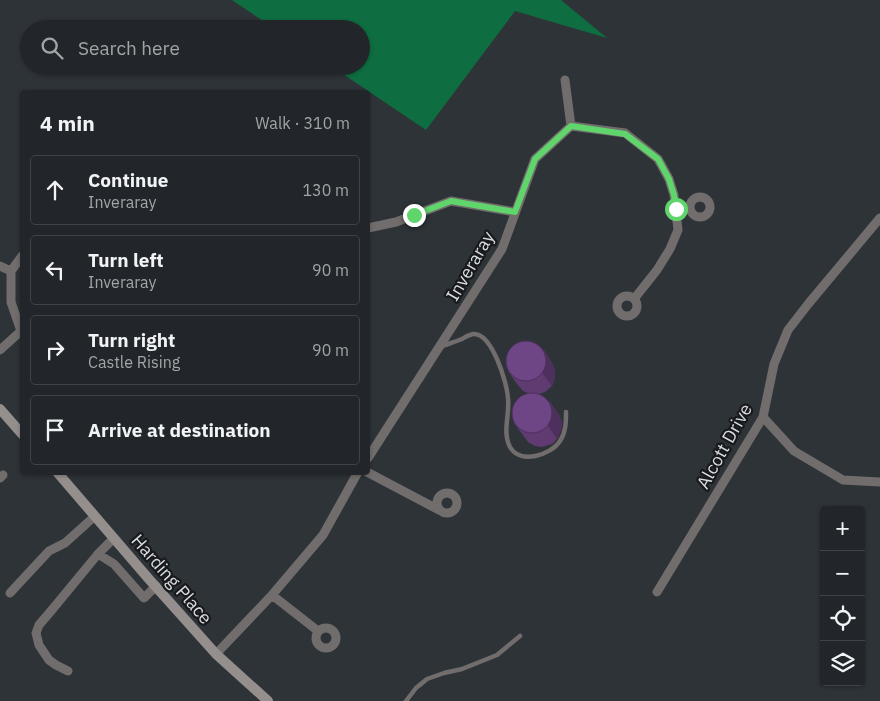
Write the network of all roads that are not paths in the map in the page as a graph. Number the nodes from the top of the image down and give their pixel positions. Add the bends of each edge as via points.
1 (565, 80) dead end
2 (571, 126) junction
3 (689, 208) dead end
4 (676, 209) junction
5 (515, 212) junction
6 (880, 218) edge
7 (370, 228) edge
8 (20, 259) edge
9 (0, 266) edge
10 (12, 271) junction
11 (634, 298) dead end
12 (20, 327) edge
13 (20, 334) edge
14 (439, 347) junction
15 (0, 350) edge
16 (0, 409) edge
17 (566, 412) dead end
18 (763, 417) junction
19 (20, 432) edge
20 (370, 455) edge
21 (370, 474) edge
22 (60, 475) edge
23 (356, 475) edge
24 (880, 482) edge
25 (439, 510) dead end
26 (95, 516) junction
27 (114, 538) junction
28 (98, 554) junction
29 (156, 586) junction
30 (657, 592) dead end
31 (10, 593) dead end
32 (272, 595) junction
33 (318, 631) dead end
34 (520, 636) dead end
35 (216, 654) junction
36 (68, 671) dead end
37 (268, 701) edge
38 (406, 701) edge

1 - 2 street
2 - 4 street via 625,134 658,159 669,179
2 - 5 street, Inveraray via 535,159
3 - 4 street
4 - 11 street via 678,230 670,249
5 - 7 street via 451,201 396,222
5 - 14 street, Inveraray via 502,249
6 - 18 street, Alcott Drive via 788,330 774,364
8 - 10 street
9 - 10 street
10 - 12 street via 11,302
13 - 15 street
14 - 17 lane via 473,334 488,343 498,360 506,386 508,443 516,454 537,456 555,447 564,434
14 - 20 street, Inveraray
16 - 19 main road
18 - 24 street via 794,451 843,480
18 - 30 street, Alcott Drive
21 - 25 street
22 - 26 main road, Harding Place
23 - 32 street via 323,535
26 - 27 main road, Harding Place
26 - 31 street via 65,543 48,551
27 - 28 street
27 - 29 main road, Harding Place
28 - 29 street via 114,564 144,598
28 - 36 street via 39,625 36,633 39,645 49,660
29 - 35 main road, Harding Place
32 - 33 street
32 - 35 street
34 - 38 lane via 497,655 427,679
35 - 37 main road, Harding Place

